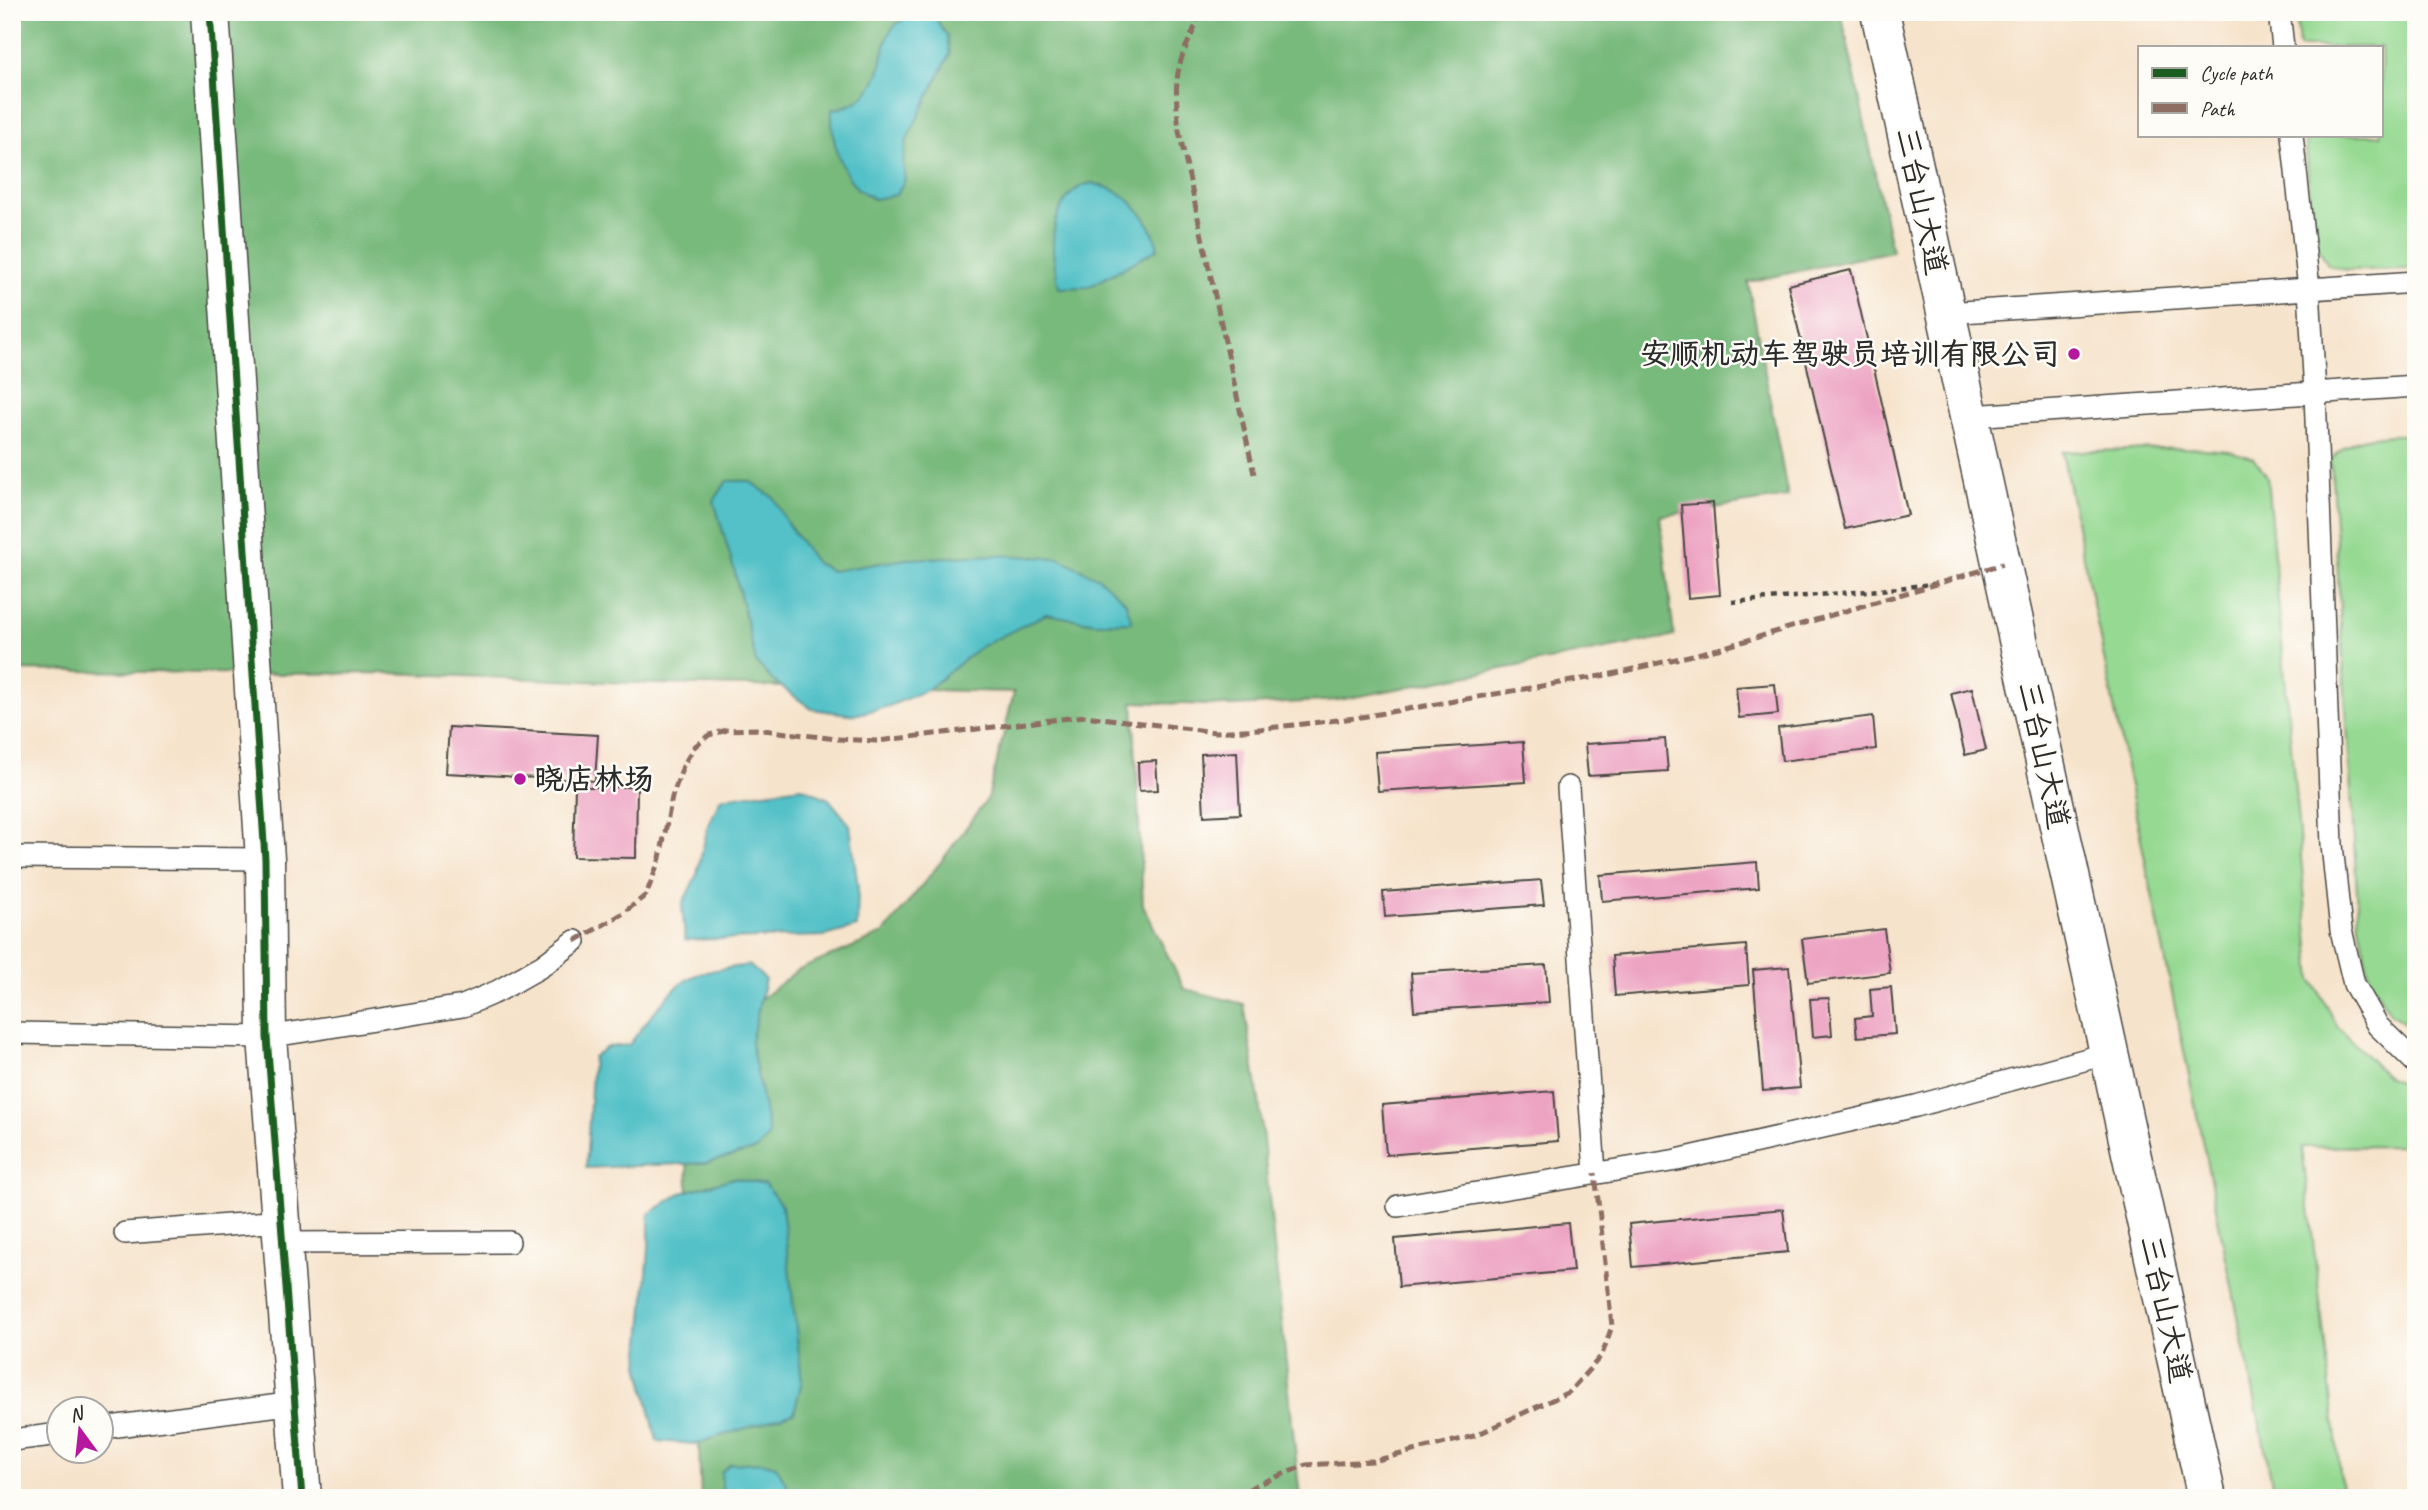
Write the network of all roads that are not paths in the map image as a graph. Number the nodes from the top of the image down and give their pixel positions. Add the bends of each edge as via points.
1 (210, 12) edge
2 (1880, 12) edge
3 (2279, 12) edge
4 (2283, 46) edge
5 (2292, 136) edge
6 (2416, 282) edge
7 (2309, 289) junction
8 (1946, 313) junction
9 (2416, 386) edge
10 (2315, 393) junction
11 (1970, 416) junction
12 (1568, 787) dead end
13 (12, 857) edge
14 (265, 859) junction
15 (575, 941) dead end
16 (12, 1033) edge
17 (267, 1037) junction
18 (2109, 1053) junction
19 (2416, 1063) edge
20 (1595, 1173) junction
21 (1398, 1206) dead end
22 (282, 1232) junction
23 (125, 1233) dead end
24 (509, 1242) dead end
25 (295, 1403) junction
26 (116, 1426) edge
27 (46, 1436) edge
28 (12, 1440) edge
29 (302, 1498) edge
30 (2207, 1498) edge

1 - 14 main road
2 - 8 main road, 三台山大道
3 - 4 lane
5 - 7 lane
6 - 7 lane
7 - 8 lane
7 - 10 lane
8 - 11 main road, 三台山大道
9 - 10 lane
10 - 11 lane
10 - 19 lane via 2332,845 2341,930 2354,984 2378,1026
11 - 18 main road, 三台山大道
12 - 20 lane
13 - 14 lane
14 - 17 main road
15 - 17 lane via 531,972 463,1006
16 - 17 lane
17 - 22 main road
18 - 20 lane via 1916,1106 1677,1160
18 - 30 main road, 三台山大道
20 - 21 lane
22 - 23 lane
22 - 24 lane
22 - 25 main road
25 - 26 lane
25 - 29 main road
27 - 28 lane

